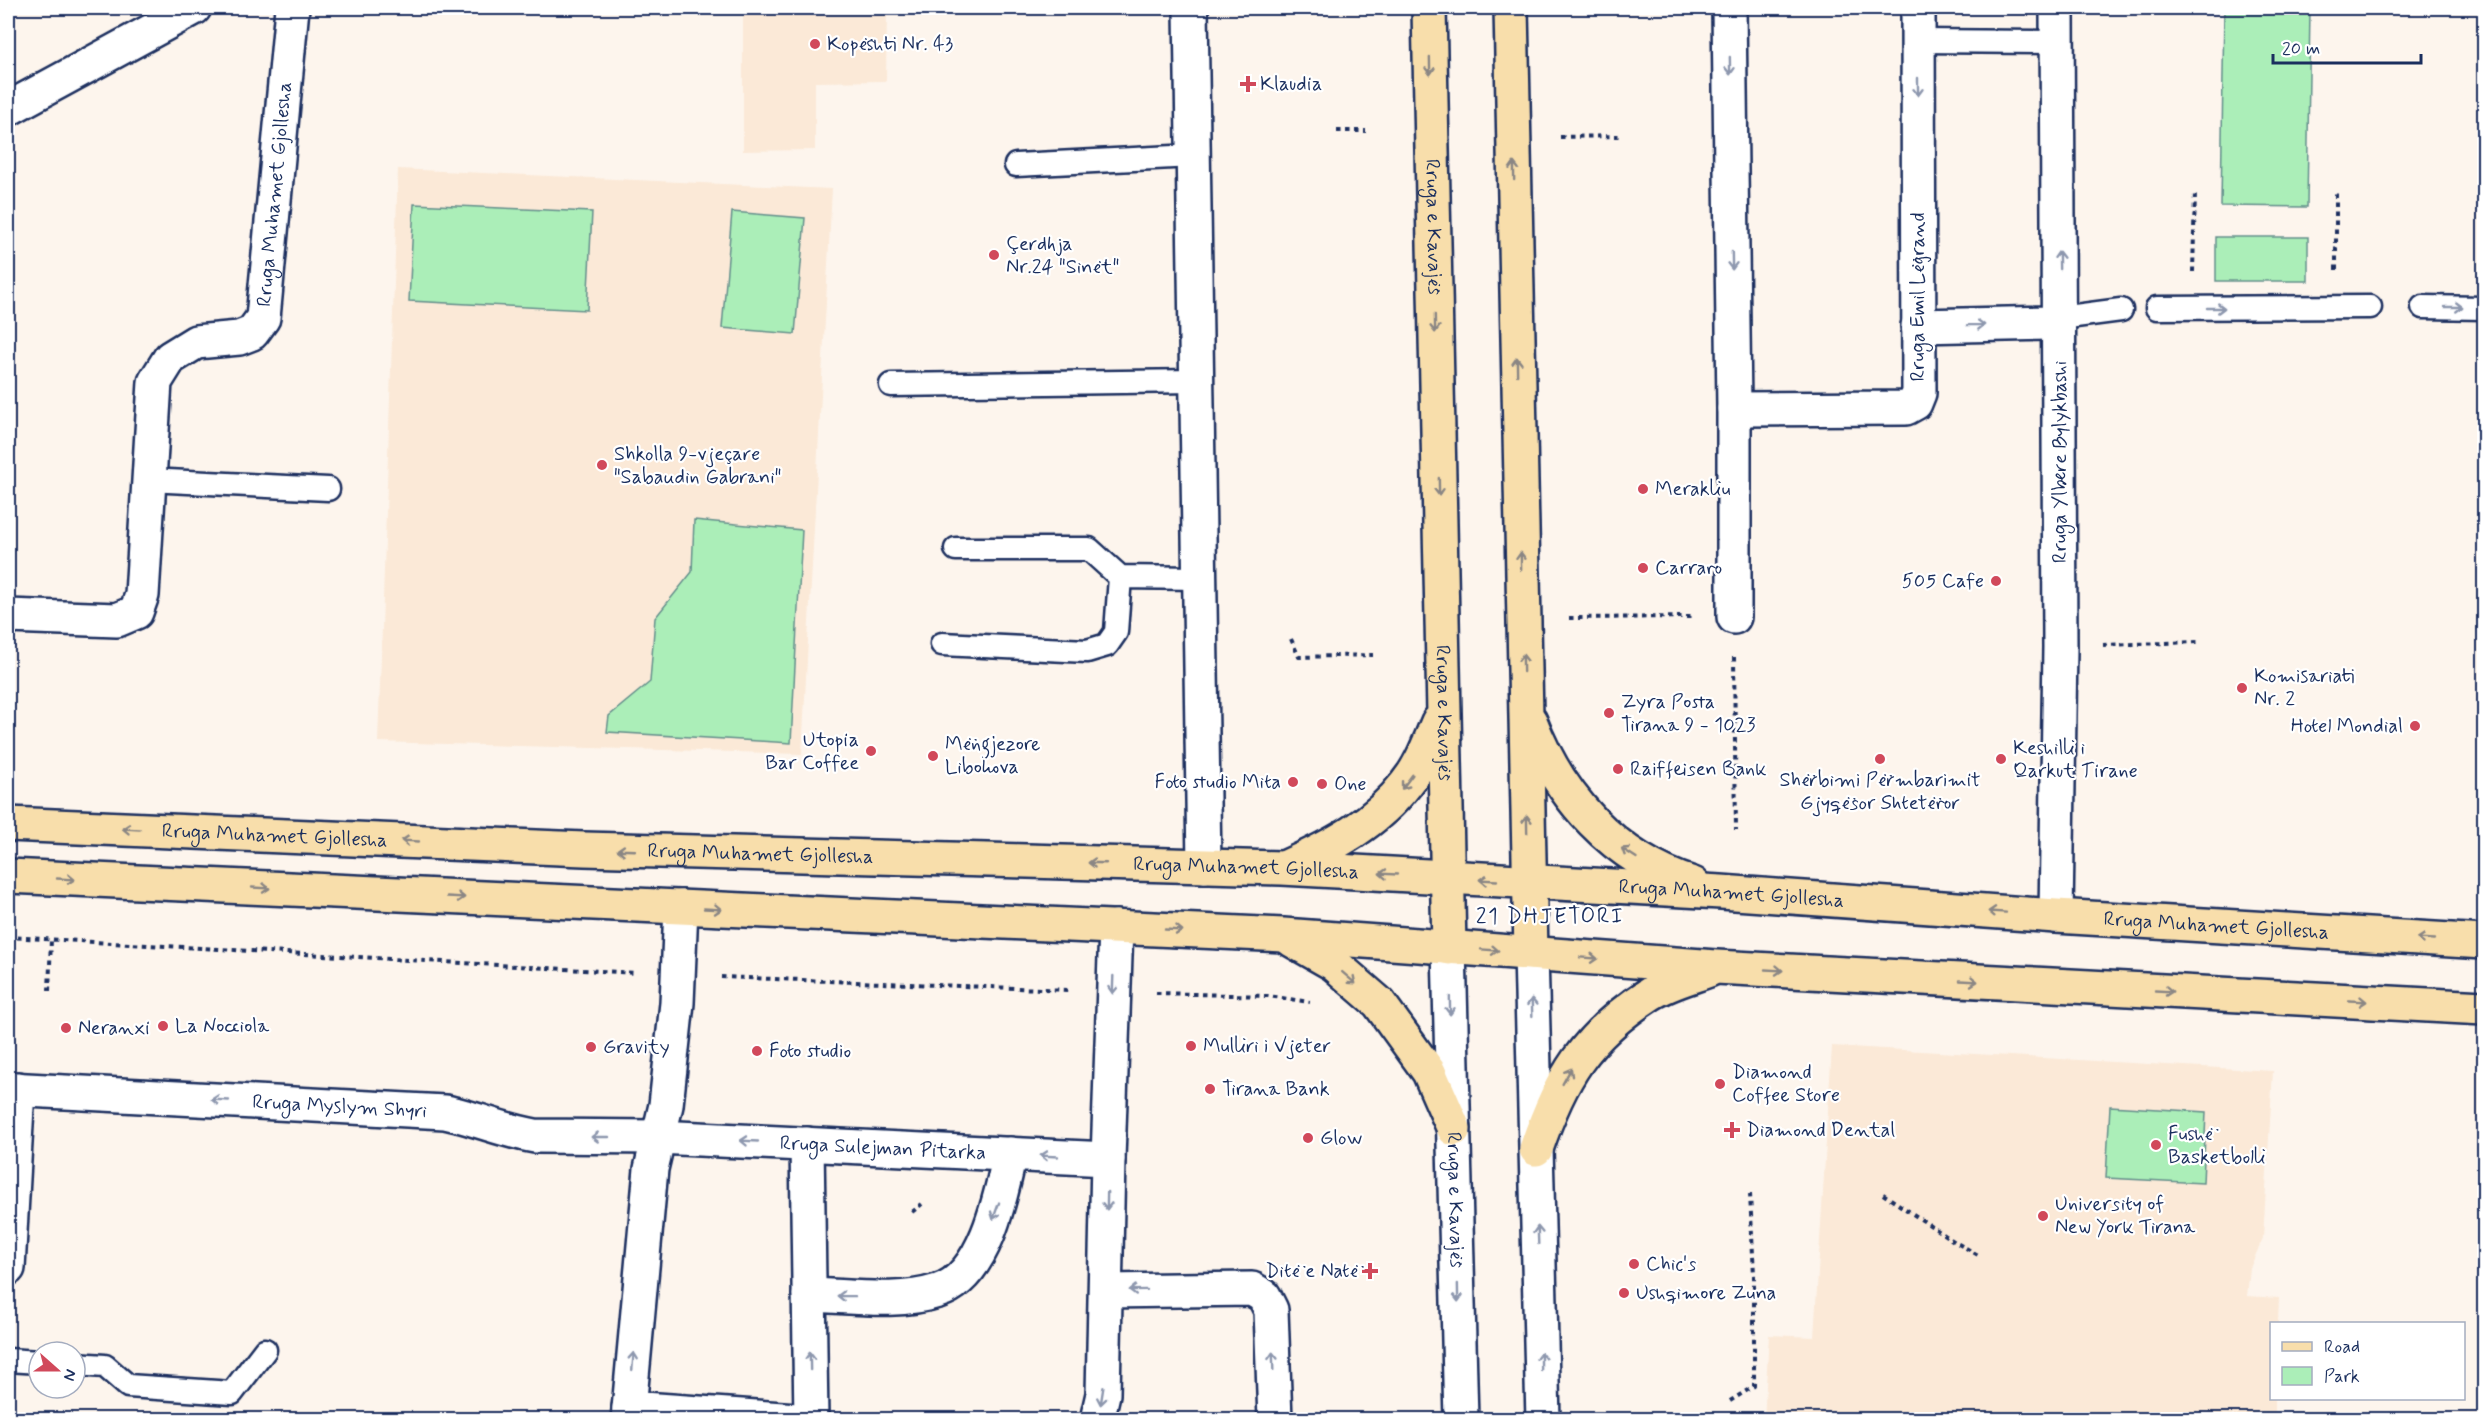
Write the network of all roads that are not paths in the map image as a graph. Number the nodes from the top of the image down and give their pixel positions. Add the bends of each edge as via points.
1 (194, 8) edge
2 (292, 8) edge
3 (1191, 8) edge
4 (1428, 8) edge
5 (1511, 8) edge
6 (1730, 8) edge
7 (1918, 8) edge
8 (2057, 8) edge
9 (1919, 41) junction
10 (2057, 42) junction
11 (8, 110) edge
12 (1193, 156) junction
13 (1016, 165) dead end
14 (2423, 307) dead end
15 (2157, 308) dead end
16 (2370, 308) dead end
17 (2484, 308) edge
18 (2121, 310) dead end
19 (2060, 318) junction
20 (1918, 327) junction
21 (1196, 381) junction
22 (891, 385) dead end
23 (1734, 409) junction
24 (148, 480) junction
25 (328, 489) dead end
26 (956, 549) dead end
27 (1120, 577) junction
28 (1199, 578) junction
29 (8, 616) edge
30 (1734, 617) road end
31 (942, 644) dead end
32 (1524, 706) junction
33 (1442, 712) junction
34 (8, 824) edge
35 (1204, 866) junction
36 (1282, 868) junction
37 (8, 876) edge
38 (1447, 878) junction
39 (1528, 883) junction
40 (1720, 892) junction
41 (681, 907) junction
42 (2056, 916) junction
43 (1116, 927) junction
44 (1283, 935) junction
45 (2484, 942) edge
46 (1449, 948) junction
47 (1531, 953) junction
48 (1716, 967) junction
49 (2484, 1008) edge
50 (13, 1089) edge
51 (1454, 1129) junction
52 (658, 1137) junction
53 (807, 1144) junction
54 (1536, 1149) junction
55 (1010, 1154) junction
56 (1107, 1159) junction
57 (8, 1268) edge
58 (1106, 1291) junction
59 (809, 1295) junction
60 (265, 1350) dead end
61 (8, 1360) edge
62 (27, 1361) edge
63 (87, 1365) edge
64 (629, 1414) edge
65 (797, 1419) edge
66 (811, 1419) edge
67 (1097, 1419) edge
68 (1275, 1419) edge
69 (1461, 1419) edge
70 (1543, 1419) edge

1 - 11 street
2 - 24 street, Rruga Muhamet Gjollesha via 262,318 252,333 196,342 170,358 155,382
3 - 12 street
4 -> 33 main road, Rruga e Kavajës
32 -> 5 main road
6 -> 23 street
7 - 9 street, Rruga Emil Lëgrand
8 - 10 street, Rruga Ylbere Bylykbashi
9 - 10 lane
9 -> 20 street, Rruga Emil Lëgrand
19 -> 10 street, Rruga Ylbere Bylykbashi
12 - 13 lane
12 - 21 street
14 -> 17 lane
15 -> 16 lane
18 - 19 lane
20 -> 19 street via 2048,323
19 - 42 street, Rruga Ylbere Bylykbashi
20 - 23 street, Rruga Emil Lëgrand via 1919,393 1915,403 1906,408
21 - 22 lane
21 - 28 street
23 - 30 street
24 - 25 lane
24 - 29 street, Rruga Muhamet Gjollesha via 142,594 136,612 117,620
26 - 27 lane via 1089,549
27 - 28 lane
27 - 31 lane via 1116,632 1107,645 1088,651
28 - 35 street
39 -> 32 main road
40 -> 32 main road via 1671,877 1625,851 1587,816 1561,783
33 -> 36 main road via 1421,761 1388,804 1357,831
33 - 38 main road, Rruga e Kavajës
35 -> 34 main road, Rruga Muhamet Gjollesha via 604,850
35 - 36 main road, Rruga Muhamet Gjollesha
38 -> 36 main road, Rruga Muhamet Gjollesha
37 -> 41 main road
39 -> 38 main road, Rruga Muhamet Gjollesha
38 - 46 main road, Rruga e Kavajës
39 - 40 main road, Rruga Muhamet Gjollesha
39 - 47 main road
42 -> 40 main road, Rruga Muhamet Gjollesha
41 -> 43 main road
41 - 52 street via 677,1003 666,1105
45 -> 42 main road, Rruga Muhamet Gjollesha
43 -> 44 main road
43 -> 56 street
44 - 46 main road
44 -> 51 main road via 1334,964 1379,1003 1429,1072
46 -> 47 main road
46 -> 51 street, Rruga e Kavajës
47 -> 48 main road
54 -> 47 street
48 -> 49 main road
54 -> 48 main road via 1564,1079 1597,1036 1651,993
52 -> 50 street, Rruga Myslym Shyri via 535,1136 445,1112
50 - 57 street, Rruga Myslym Shyri
51 -> 69 street, Rruga e Kavajës
53 -> 52 street, Rruga Sulejman Pitarka
64 -> 52 street via 651,1169
53 - 55 street, Rruga Sulejman Pitarka
53 - 59 street
70 -> 54 street
56 -> 55 street, Rruga Sulejman Pitarka
55 -> 59 street via 999,1203 984,1241 962,1277 940,1291 909,1297
56 -> 58 street
58 -> 67 street via 1103,1394
68 -> 58 street via 1271,1310 1264,1296 1252,1289
66 -> 59 street
60 - 63 lane via 232,1393 128,1386 105,1366
61 - 62 lane
64 - 65 street

